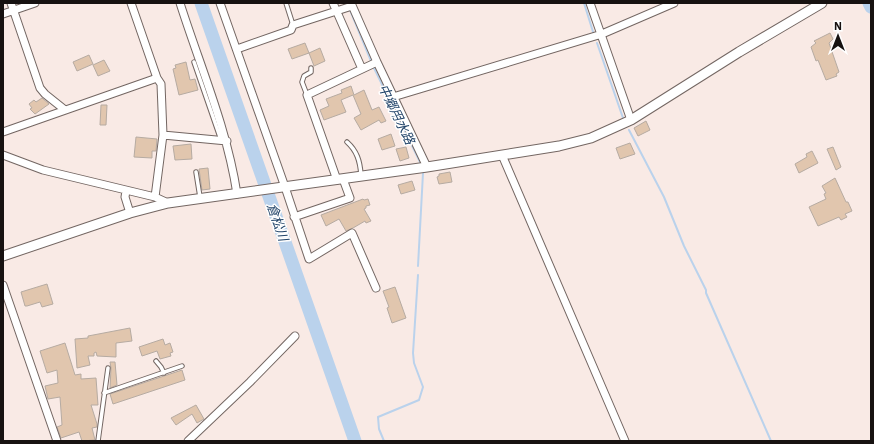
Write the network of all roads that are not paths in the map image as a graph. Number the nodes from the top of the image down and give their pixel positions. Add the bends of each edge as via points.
1 (35, 3) edge
2 (131, 3) edge
3 (180, 3) edge
4 (220, 3) edge
5 (286, 3) edge
6 (333, 3) edge
7 (590, 3) edge
8 (674, 3) edge
9 (822, 3) edge
10 (352, 4) edge
11 (13, 7) edge
12 (337, 11) junction
13 (3, 14) edge
14 (293, 25) junction
15 (602, 34) junction
16 (237, 49) junction
17 (194, 62) dead end
18 (376, 62) junction
19 (311, 68) dead end
20 (362, 69) junction
21 (157, 78) junction
22 (307, 95) junction
23 (393, 97) junction
24 (65, 110) junction
25 (631, 120) junction
26 (3, 132) edge
27 (163, 136) junction
28 (224, 141) junction
29 (348, 142) dead end
30 (3, 155) edge
31 (502, 155) junction
32 (427, 167) junction
33 (196, 172) dead end
34 (361, 176) junction
35 (340, 179) junction
36 (284, 187) junction
37 (126, 191) junction
38 (237, 194) junction
39 (155, 198) junction
40 (200, 199) junction
41 (168, 203) junction
42 (130, 213) junction
43 (294, 217) junction
44 (3, 256) edge
45 (3, 285) edge
46 (376, 288) dead end
47 (295, 336) dead end
48 (156, 361) dead end
49 (182, 366) dead end
50 (108, 368) dead end
51 (164, 373) junction
52 (104, 393) junction
53 (56, 441) edge
54 (98, 441) edge
55 (188, 441) edge
56 (625, 441) edge

1 - 11 street
2 - 21 street
3 - 28 street
4 - 16 street
5 - 14 lane
6 - 12 street
7 - 15 street
8 - 15 street
9 - 25 street
10 - 12 street
10 - 18 street
11 - 13 street
11 - 24 street via 40,88
12 - 14 street
12 - 20 street
14 - 16 street via 291,30
15 - 23 street
15 - 25 street
16 - 36 street
17 - 28 lane
18 - 20 street
18 - 23 street
19 - 22 lane via 311,72 304,76 302,82
20 - 22 street
21 - 24 street
21 - 27 street via 161,84
22 - 35 street
23 - 32 street
24 - 26 street
25 - 31 street via 591,138 560,146
27 - 28 street
27 - 39 street
28 - 38 street via 234,170
29 - 34 lane via 357,154
30 - 37 street via 43,170
31 - 32 street
31 - 56 street
32 - 34 street
33 - 40 lane
34 - 35 street
35 - 36 street
35 - 43 street via 350,198
36 - 38 street
36 - 43 street
37 - 39 street
37 - 42 street via 125,197
38 - 40 street
39 - 41 street
40 - 41 street
41 - 42 street
42 - 44 street
43 - 46 street via 308,259 352,233
45 - 53 street
47 - 55 street
48 - 51 lane
49 - 51 lane
50 - 52 lane
51 - 52 lane
52 - 54 lane

